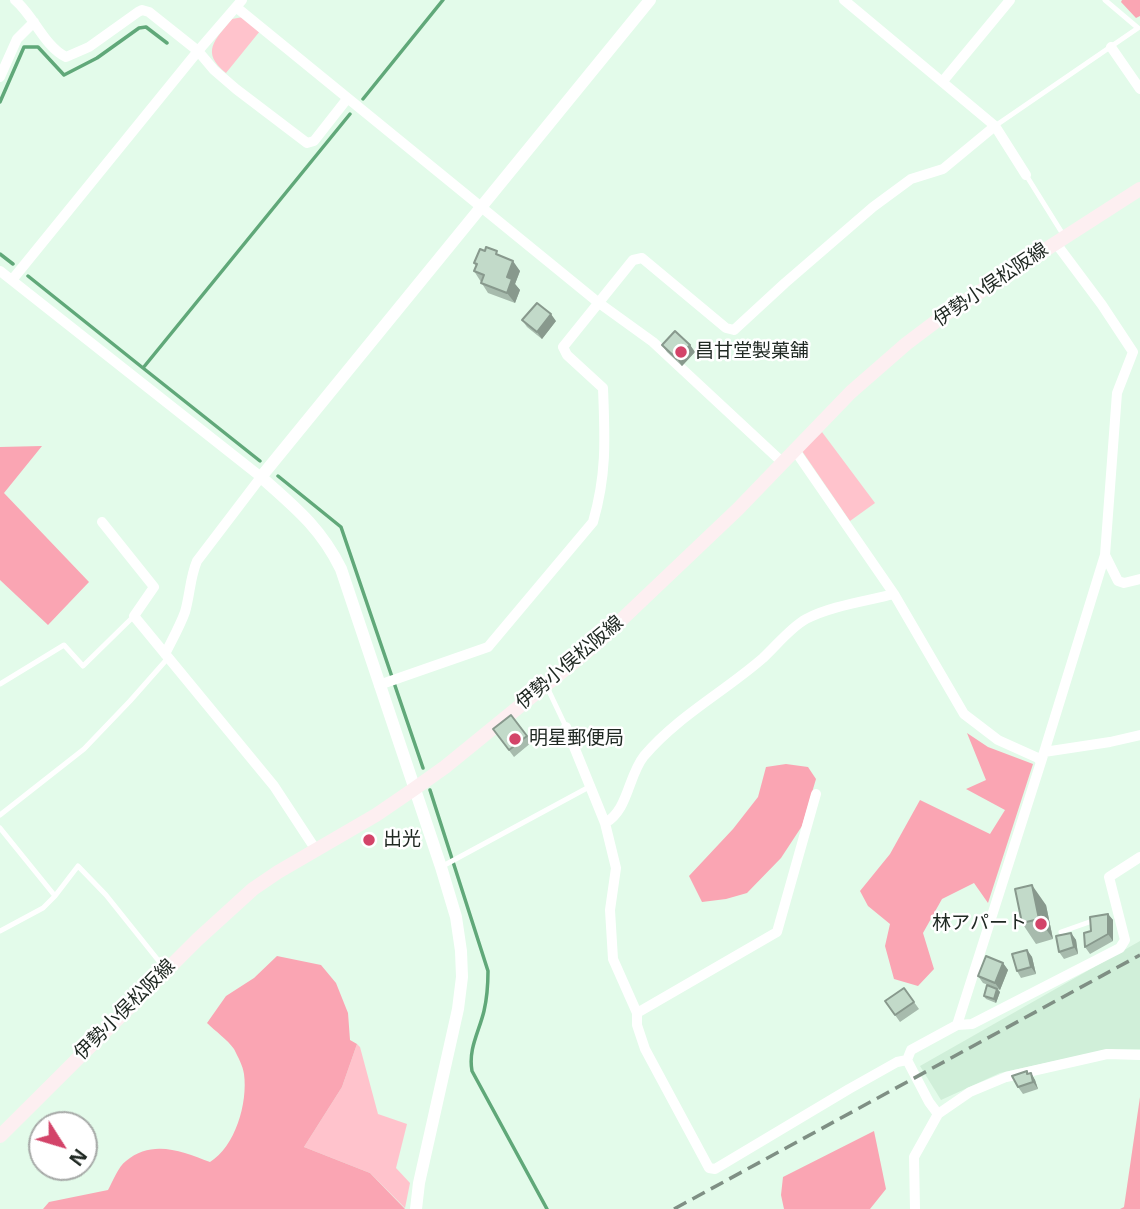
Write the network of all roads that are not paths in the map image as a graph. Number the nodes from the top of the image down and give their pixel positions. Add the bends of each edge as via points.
1 (15, 0) edge
2 (150, 0) edge
3 (650, 0) edge
4 (844, 0) edge
5 (1010, 0) edge
6 (1105, 0) edge
7 (239, 4) edge
8 (142, 10) junction
9 (34, 22) junction
10 (1139, 28) edge
11 (1111, 47) junction
12 (198, 51) junction
13 (0, 77) edge
14 (943, 81) junction
15 (1140, 89) edge
16 (347, 99) junction
17 (995, 126) junction
18 (1026, 175) joint
19 (1140, 189) edge
20 (482, 206) junction
21 (1059, 239) junction
22 (0, 271) edge
23 (12, 280) junction
24 (599, 303) junction
25 (794, 449) junction
26 (782, 463) junction
27 (261, 477) junction
28 (102, 522) dead end
29 (1105, 555) junction
30 (1140, 579) edge
31 (894, 594) junction
32 (134, 616) junction
33 (167, 656) junction
34 (0, 684) edge
35 (383, 684) junction
36 (545, 684) junction
37 (566, 727) joint
38 (1140, 735) edge
39 (1043, 757) junction
40 (589, 788) junction
41 (414, 789) junction
42 (816, 794) dead end
43 (0, 815) edge
44 (605, 823) junction
45 (0, 828) edge
46 (316, 850) junction
47 (1140, 857) edge
48 (445, 864) junction
49 (55, 895) junction
50 (1117, 912) junction
51 (0, 931) edge
52 (1061, 932) edge
53 (166, 970) junction
54 (637, 1013) junction
55 (957, 1025) junction
56 (1140, 1055) edge
57 (907, 1060) junction
58 (938, 1114) junction
59 (0, 1136) edge
60 (416, 1209) edge
61 (915, 1209) edge

1 - 9 street
2 - 8 street
3 - 20 street
4 - 14 street
5 - 14 street
6 - 10 lane
7 - 12 street
7 - 16 street
8 - 9 street via 89,47 66,57
8 - 12 street
9 - 13 street via 17,39
10 - 11 lane
11 - 15 street
11 - 17 lane
12 - 16 street via 236,89 307,143 314,141
12 - 23 street
14 - 17 street
16 - 20 street
17 - 18 street
17 - 24 street via 943,169 911,179 873,207 734,330 642,258 633,260
18 - 21 lane
19 - 21 main road, 伊勢小俣松阪線
20 - 24 street
20 - 27 street
21 - 25 main road, 伊勢小俣松阪線 via 906,344
21 - 29 street via 1133,352 1117,393
22 - 23 street
23 - 27 street
24 - 26 street via 647,337
24 - 35 street via 563,347 603,388 606,458 593,522 488,647
25 - 26 main road, 伊勢小俣松阪線
25 - 31 street
26 - 36 main road, 伊勢小俣松阪線 via 596,645
27 - 33 street via 192,570 184,614
27 - 35 street via 314,525 333,553
28 - 32 street via 154,587
29 - 30 street via 1118,581
29 - 39 street
31 - 39 street via 964,714 992,736
31 - 44 street via 824,612 793,628 762,659 657,741 640,761 619,810
32 - 33 street
32 - 34 lane via 83,666 64,645
33 - 43 lane via 84,749
33 - 46 street via 274,786
35 - 41 street
36 - 37 lane
36 - 41 main road, 伊勢小俣松阪線
37 - 40 street
38 - 39 street
39 - 55 street
40 - 44 street
40 - 48 lane
41 - 46 main road, 伊勢小俣松阪線
41 - 48 street
42 - 54 street via 777,932
44 - 54 street via 616,868 610,910 613,960
45 - 49 lane
46 - 53 main road, 伊勢小俣松阪線 via 253,889
47 - 50 street via 1109,877
48 - 60 street via 462,977
49 - 51 lane via 43,908
49 - 53 lane via 78,866
50 - 52 lane
50 - 55 street via 1125,940 1120,948 972,1024
53 - 59 main road, 伊勢小俣松阪線
54 - 57 street via 655,1071 712,1170
55 - 57 street via 915,1045
56 - 58 street via 1107,1054 1006,1077 970,1092
57 - 58 street
58 - 61 street via 914,1157

